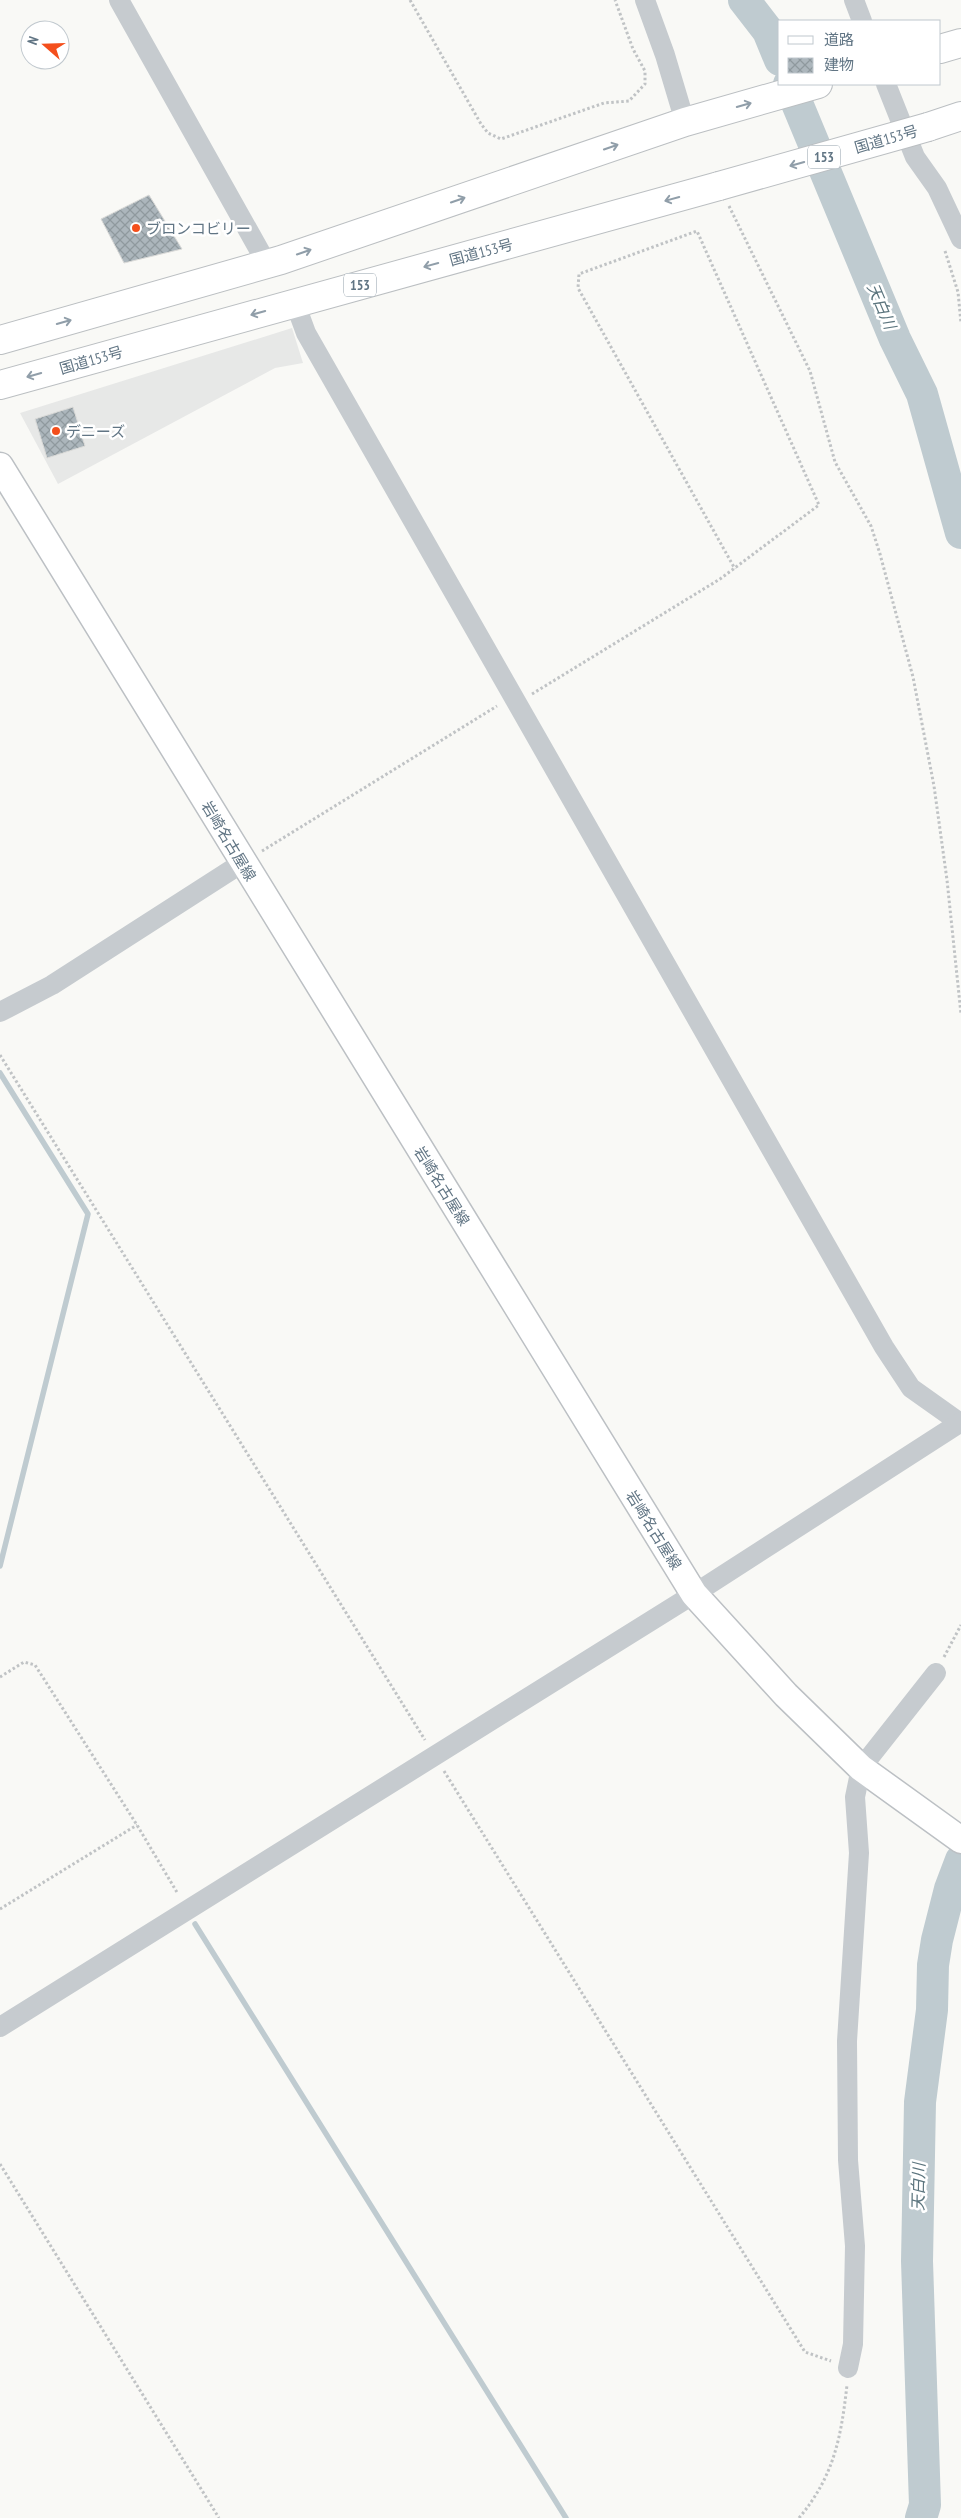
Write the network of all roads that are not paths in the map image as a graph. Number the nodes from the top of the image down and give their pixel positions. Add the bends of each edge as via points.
1 (119, 0) edge
2 (645, 0) edge
3 (854, 0) edge
4 (862, 20) edge
5 (961, 43) edge
6 (941, 49) edge
7 (814, 85) edge
8 (886, 85) edge
9 (961, 116) edge
10 (691, 120) junction
11 (961, 239) edge
12 (267, 264) junction
13 (294, 303) junction
14 (0, 340) edge
15 (0, 385) edge
16 (0, 466) edge
17 (242, 863) junction
18 (0, 1012) edge
19 (960, 1422) edge
20 (694, 1594) junction
21 (936, 1673) road end
22 (861, 1768) junction
23 (961, 1840) edge
24 (0, 2027) edge
25 (848, 2368) road end

1 - 12 street
2 - 10 street
3 - 4 street
5 - 6 highway
10 -> 7 highway
8 - 11 street via 915,157 937,188
9 -> 13 highway, 国道153号 / 153, bridge via 928,128
12 -> 10 highway
14 -> 12 highway
13 -> 15 highway, 国道153号 / 153
13 - 19 street via 306,333 884,1347 911,1388
16 - 17 main road, 岩崎名古屋線
17 - 18 street via 52,984
17 - 20 main road, 岩崎名古屋線
19 - 20 street
20 - 22 main road, 岩崎名古屋線 via 786,1695
20 - 24 street
21 - 22 street
22 - 23 main road, 岩崎名古屋線
22 - 25 street via 855,1797 859,1853 847,2041 848,2160 855,2246 853,2344

